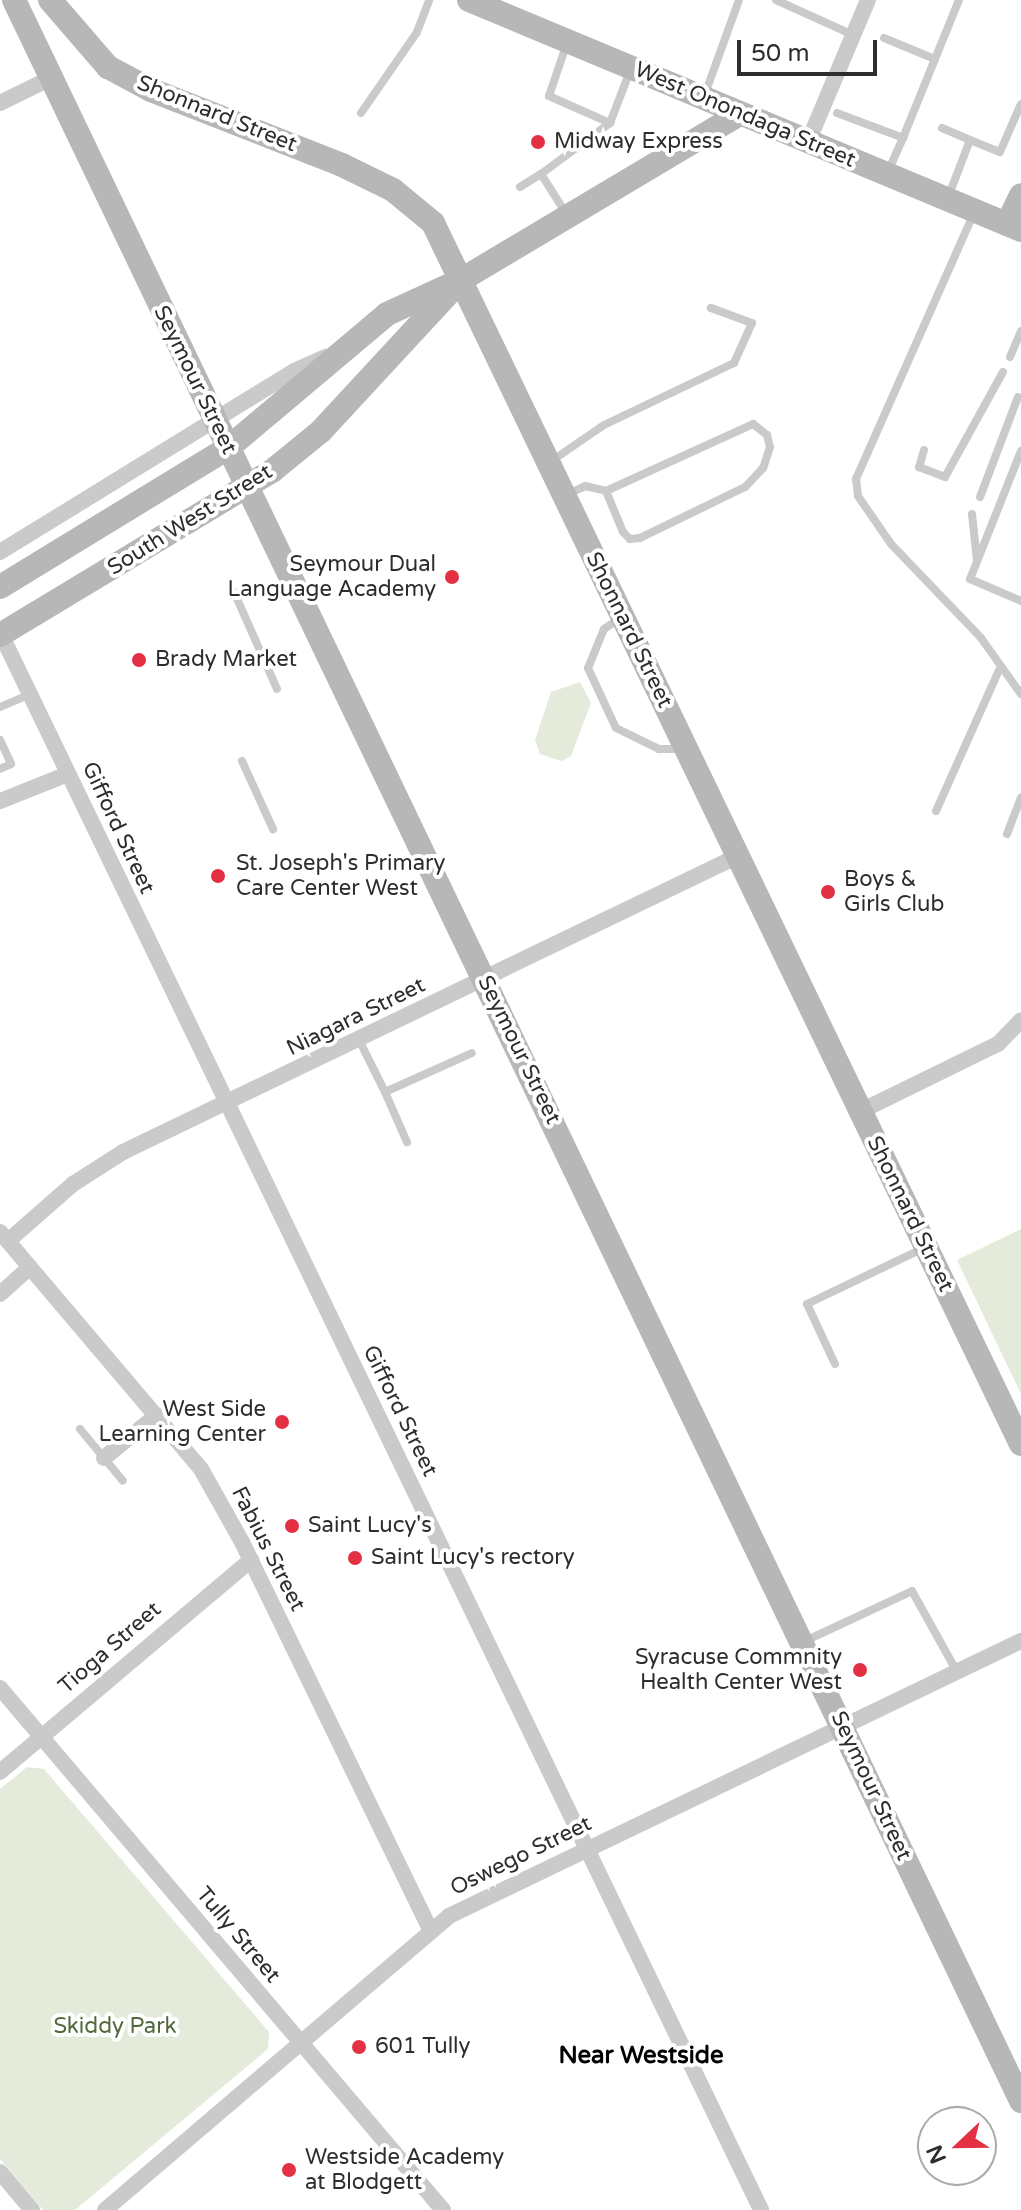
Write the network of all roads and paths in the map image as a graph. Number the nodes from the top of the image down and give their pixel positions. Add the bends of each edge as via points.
1 (14, 0) edge
2 (429, 0) edge
3 (469, 0) edge
4 (739, 0) edge
5 (776, 0) edge
6 (868, 0) edge
7 (959, 0) edge
8 (52, 1) edge
9 (854, 35) junction
10 (884, 38) dead end
11 (567, 41) junction
12 (935, 59) junction
13 (631, 68) junction
14 (49, 79) junction
15 (704, 99) junction
16 (0, 103) edge
17 (1021, 104) edge
18 (361, 113) dead end
19 (837, 113) dead end
20 (739, 114) junction
21 (610, 123) junction
22 (942, 128) dead end
23 (903, 138) junction
24 (970, 140) junction
25 (808, 142) junction
26 (541, 174) junction
27 (887, 174) junction
28 (520, 187) dead end
29 (1021, 195) edge
30 (947, 199) junction
31 (975, 210) junction
32 (568, 216) junction
33 (1014, 227) edge
34 (461, 280) junction
35 (711, 308) dead end
36 (1021, 331) edge
37 (342, 350) junction
38 (1010, 357) dead end
39 (1003, 372) dead end
40 (1020, 397) edge
41 (215, 423) junction
42 (228, 448) junction
43 (924, 450) dead end
44 (1021, 451) edge
45 (549, 462) junction
46 (247, 489) junction
47 (606, 491) junction
48 (565, 496) junction
49 (980, 497) dead end
50 (972, 514) dead end
51 (0, 552) edge
52 (977, 562) junction
53 (0, 587) edge
54 (234, 592) dead end
55 (1021, 601) edge
56 (623, 615) junction
57 (0, 633) edge
58 (999, 670) junction
59 (277, 689) dead end
60 (30, 694) junction
61 (1021, 694) edge
62 (0, 707) edge
63 (0, 740) edge
64 (687, 749) junction
65 (242, 761) dead end
66 (0, 769) edge
67 (68, 774) junction
68 (1021, 798) edge
69 (0, 801) edge
70 (936, 811) dead end
71 (273, 829) dead end
72 (1007, 834) dead end
73 (738, 856) junction
74 (485, 980) junction
75 (1021, 1020) edge
76 (359, 1040) junction
77 (472, 1053) dead end
78 (385, 1092) junction
79 (229, 1103) junction
80 (861, 1111) junction
81 (407, 1142) dead end
82 (4, 1237) edge
83 (926, 1246) junction
84 (30, 1267) junction
85 (0, 1294) edge
86 (835, 1364) dead end
87 (157, 1415) junction
88 (80, 1429) dead end
89 (1021, 1444) edge
90 (104, 1458) junction
91 (123, 1481) dead end
92 (251, 1560) junction
93 (1021, 1641) edge
94 (803, 1642) junction
95 (957, 1672) junction
96 (0, 1688) edge
97 (843, 1726) junction
98 (40, 1737) junction
99 (0, 1772) edge
100 (587, 1848) junction
101 (430, 1930) junction
102 (300, 2042) junction
103 (1021, 2101) edge
104 (0, 2172) edge
105 (32, 2210) edge
106 (105, 2210) edge
107 (443, 2210) edge
108 (761, 2210) edge

1 - 14 street, Seymour Street
2 - 18 lane via 417,32
3 - 11 street, West Onondaga Street
4 - 15 lane
5 - 9 lane
6 - 9 street
7 - 12 lane
8 - 34 street, Shonnard Street via 92,52 151,90 342,165 417,206 445,243
9 - 25 street
10 - 12 lane
11 - 13 street, West Onondaga Street
11 - 21 lane via 549,96
12 - 23 lane
13 - 15 street, West Onondaga Street
13 - 21 lane
14 - 16 street
14 - 41 street, Seymour Street
15 - 20 street, West Onondaga Street
17 - 24 lane via 1000,152
19 - 23 lane
20 - 25 street, West Onondaga Street
20 - 32 street, South West Street
21 - 26 lane
22 - 24 lane
23 - 27 lane
24 - 30 lane
25 - 27 street, West Onondaga Street
26 - 28 lane
26 - 32 lane
27 - 30 street, West Onondaga Street
29 - 33 street
30 - 31 street, West Onondaga Street
31 - 33 street, West Onondaga Street
31 - 58 lane via 856,479 858,496 882,533 981,638
32 - 34 street, South West Street
34 - 37 street, South West Street via 387,314
34 - 45 street, Shonnard Street
34 - 46 street, South West Street via 321,431
35 - 45 lane via 752,323 734,363 604,425
36 - 38 lane
37 - 41 street, South West Street via 294,371
37 - 42 street, South West Street via 275,414
39 - 43 lane via 945,477 919,467
40 - 49 lane
41 - 42 street, Seymour Street
41 - 51 street, South West Street
42 - 46 street, Seymour Street
42 - 53 street, South West Street
44 - 52 lane
45 - 48 street, Shonnard Street
46 - 57 street, South West Street
46 - 74 street, Seymour Street
47 - 47 lane via 623,532 630,539 640,538 745,487 763,468 770,447 767,435 753,424
47 - 48 lane via 585,486
48 - 56 street, Shonnard Street
50 - 52 lane
52 - 55 lane via 970,579
54 - 59 lane
56 - 64 street, Shonnard Street
56 - 64 lane via 604,629 588,668 616,728 659,749
57 - 60 street, Gifford Street
58 - 61 lane
58 - 70 lane
60 - 62 lane
60 - 67 street, Gifford Street
63 - 66 lane via 11,764
64 - 73 street, Shonnard Street
65 - 71 lane
67 - 69 street
67 - 79 street, Gifford Street
68 - 72 lane
73 - 74 street, Niagara Street
73 - 80 street, Shonnard Street
74 - 76 street, Niagara Street
74 - 94 street, Seymour Street
75 - 80 street via 985,1051
76 - 78 lane
76 - 79 street, Niagara Street
77 - 78 lane
78 - 81 lane
79 - 82 street, Niagara Street via 123,1152
79 - 100 street, Gifford Street
80 - 83 street, Shonnard Street
82 - 84 street, Fabius Street
83 - 86 lane via 807,1304
83 - 89 street, Shonnard Street
84 - 85 street
84 - 87 street, Fabius Street
87 - 90 street
87 - 92 street, Fabius Street via 201,1469
88 - 90 lane
90 - 91 lane
92 - 98 street, Tioga Street
92 - 101 street, Fabius Street
93 - 95 street, Oswego Street
94 - 95 lane via 912,1591
94 - 97 street, Seymour Street
95 - 97 street, Oswego Street
96 - 98 street, Tully Street
97 - 100 street, Oswego Street
97 - 103 street, Seymour Street
98 - 99 street, Tioga Street
98 - 102 street, Tully Street
100 - 101 street, Oswego Street
100 - 108 street, Gifford Street
101 - 102 street, Oswego Street
102 - 106 street, Oswego Street
102 - 107 street, Tully Street
104 - 105 street

